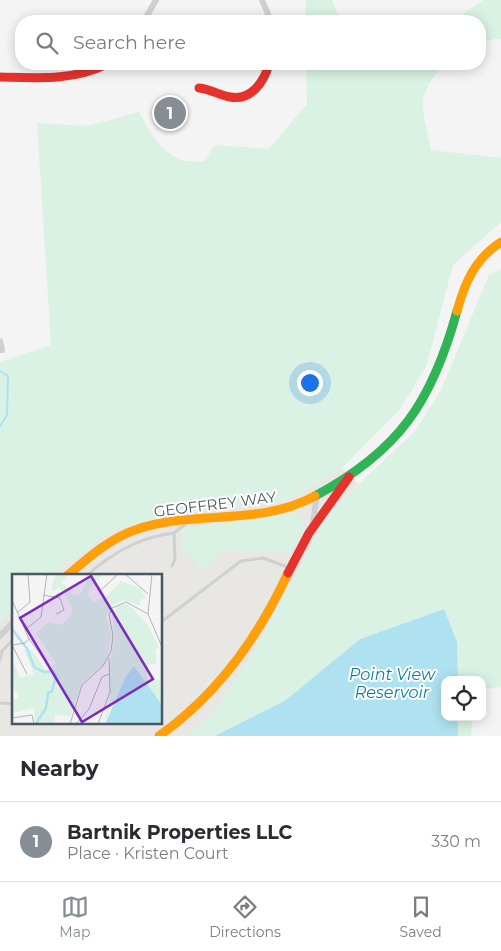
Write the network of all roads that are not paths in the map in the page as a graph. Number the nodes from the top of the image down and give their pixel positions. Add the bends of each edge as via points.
1 (156, 0) edge
2 (262, 0) edge
3 (147, 15) edge
4 (268, 15) edge
5 (96, 70) edge
6 (266, 70) edge
7 (0, 77) edge
8 (199, 88) dead end
9 (501, 242) edge
10 (0, 341) edge
11 (2, 350) dead end
12 (352, 473) junction
13 (317, 494) junction
14 (194, 520) junction
15 (312, 527) junction
16 (174, 533) junction
17 (172, 566) dead end
18 (290, 569) junction
19 (69, 574) edge
20 (88, 574) edge
21 (162, 621) edge
22 (12, 623) edge
23 (0, 636) edge
24 (12, 641) edge
25 (0, 660) edge
26 (159, 736) edge

1 - 3 street
2 - 4 street
5 - 7 street via 74,76
6 - 8 street via 260,85 242,97
9 - 12 street, GEOFFREY WAY via 478,260 466,279 444,356 421,405 391,440
10 - 11 street
12 - 13 street, GEOFFREY WAY
12 - 15 street, GEOFFREY WAY
13 - 14 street, GEOFFREY WAY via 282,510
13 - 15 street, GEOFFREY WAY
14 - 16 lane
14 - 19 street, GEOFFREY WAY via 134,530 101,548
15 - 18 street, GEOFFREY WAY
16 - 17 lane via 175,559
16 - 20 lane via 123,548
18 - 21 lane via 263,558 242,561
18 - 26 street, GEOFFREY WAY via 251,644 236,664 197,707
22 - 23 street
24 - 25 lane via 2,651

